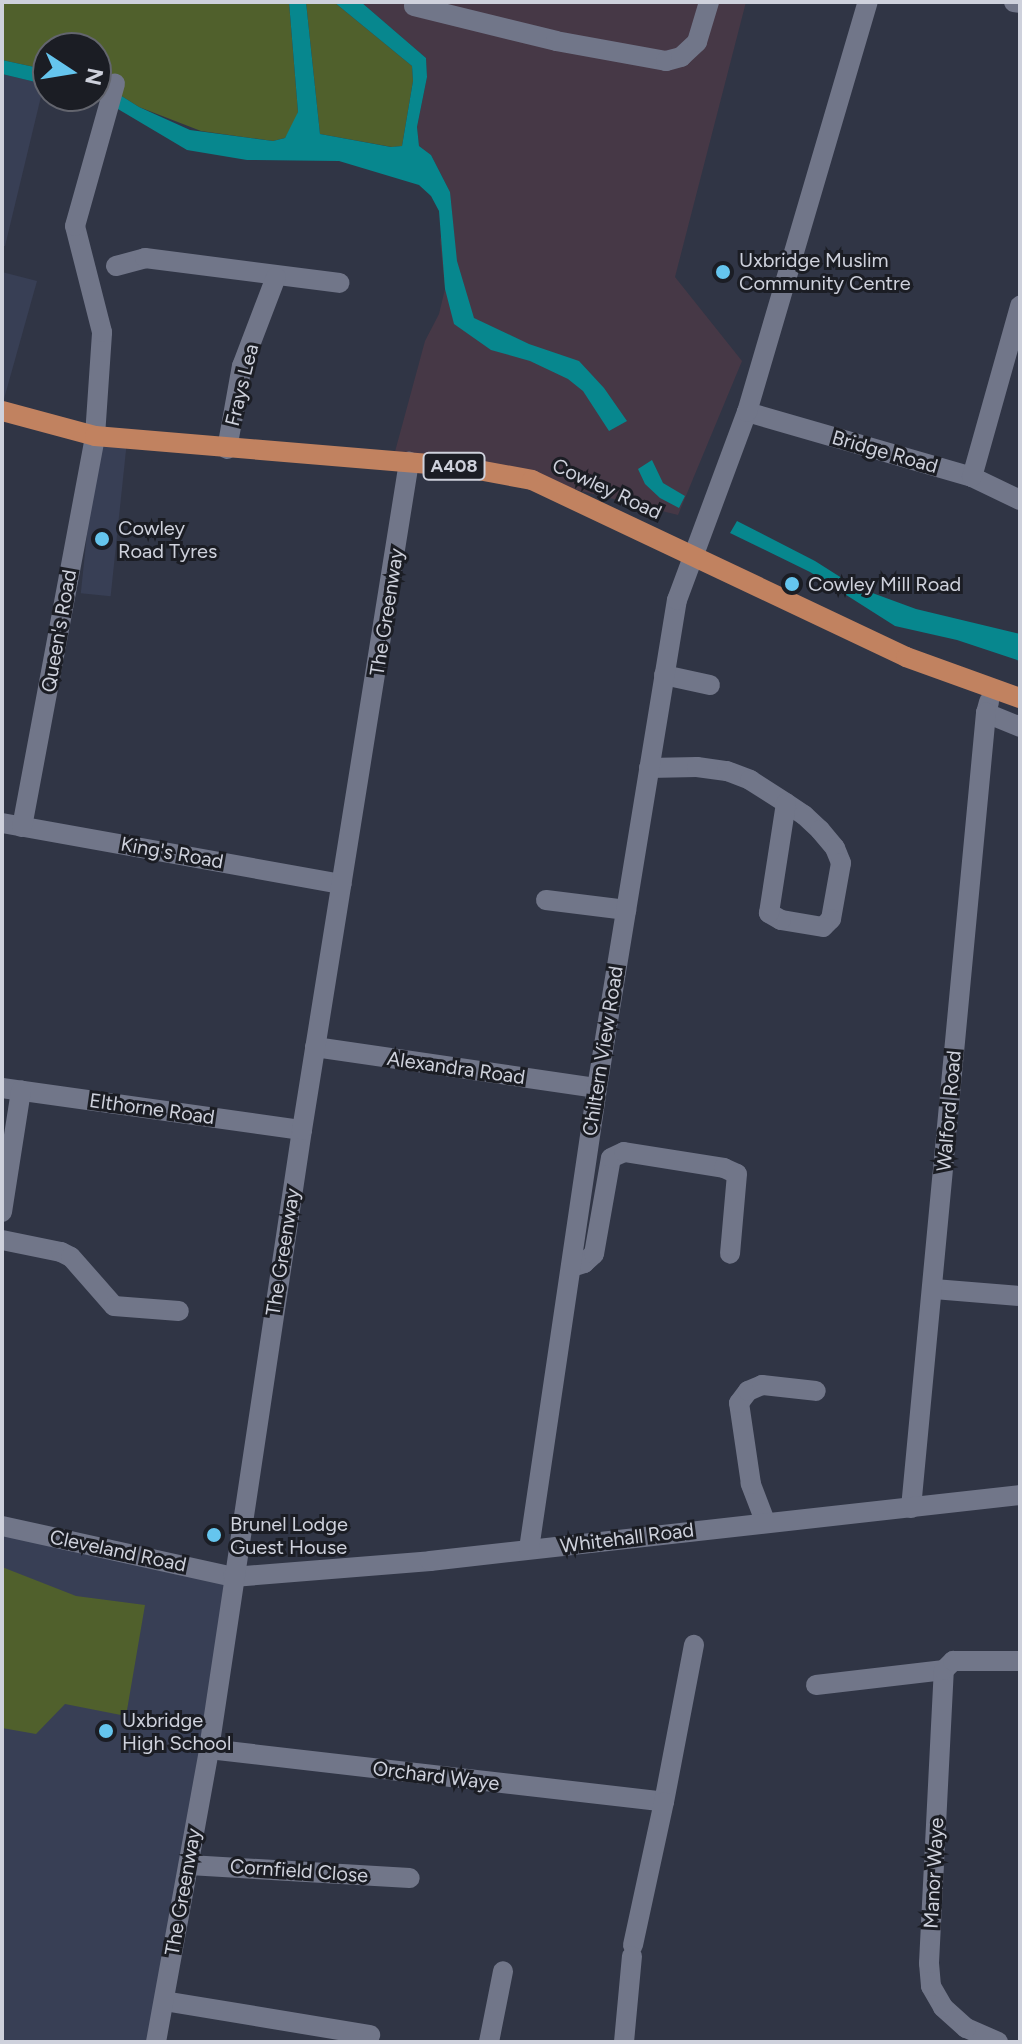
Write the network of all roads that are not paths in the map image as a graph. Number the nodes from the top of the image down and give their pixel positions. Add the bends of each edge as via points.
1 (709, 2) edge
2 (868, 2) edge
3 (414, 6) dead end
4 (115, 84) dead end
5 (116, 266) dead end
6 (276, 277) junction
7 (339, 283) dead end
8 (1020, 306) edge
9 (2, 411) edge
10 (747, 412) junction
11 (95, 436) junction
12 (227, 449) junction
13 (409, 462) junction
14 (972, 477) junction
15 (1020, 500) edge
16 (691, 555) junction
17 (664, 675) junction
18 (710, 685) dead end
19 (993, 690) junction
20 (1020, 698) edge
21 (986, 713) junction
22 (1020, 727) edge
23 (649, 768) junction
24 (786, 803) junction
25 (12, 825) edge
26 (342, 884) junction
27 (546, 900) dead end
28 (626, 910) junction
29 (315, 1047) junction
30 (597, 1088) junction
31 (11, 1089) edge
32 (302, 1130) junction
33 (2, 1212) edge
34 (2, 1240) edge
35 (730, 1254) dead end
36 (572, 1267) junction
37 (934, 1289) junction
38 (1020, 1296) edge
39 (179, 1311) dead end
40 (816, 1391) dead end
41 (1020, 1495) edge
42 (911, 1508) junction
43 (765, 1521) junction
44 (2, 1526) edge
45 (529, 1549) junction
46 (233, 1577) junction
47 (694, 1645) dead end
48 (1020, 1661) edge
49 (944, 1670) junction
50 (816, 1685) dead end
51 (209, 1749) junction
52 (664, 1802) junction
53 (189, 1865) junction
54 (410, 1878) dead end
55 (503, 1971) dead end
56 (164, 2001) junction
57 (370, 2035) dead end
58 (156, 2042) edge
59 (489, 2042) edge
60 (624, 2042) edge
61 (998, 2042) edge

1 - 3 street via 697,42 681,57 666,61
2 - 10 street
4 - 11 street, Queen's Road via 75,226 102,332
5 - 6 street via 145,258
6 - 7 street
6 - 12 street, Frays Lea via 242,366
8 - 14 street
9 - 11 main road, Cowley Road / A408
10 - 14 street, Bridge Road
10 - 16 street
11 - 12 main road, Cowley Road / A408
11 - 25 street, Queen's Road
12 - 13 main road, Cowley Road / A408
13 - 16 main road, Cowley Road / A408 via 532,480
13 - 26 street, The Greenway
14 - 15 street, Bridge Road
16 - 17 street, Chiltern View Road
16 - 19 main road, Cowley Road / A408 via 906,657
17 - 18 street
17 - 23 street, Chiltern View Road
19 - 20 main road, Cowley Road / A408
19 - 21 street, Walford Road
21 - 22 street
21 - 37 street, Walford Road
23 - 24 street via 727,771
23 - 28 street, Chiltern View Road
24 - 24 street via 820,830 839,855 831,919 824,926 781,920 769,913
25 - 26 street, King's Road
26 - 29 street, The Greenway
27 - 28 street
28 - 30 street, Chiltern View Road
29 - 30 street, Alexandra Road
29 - 32 street, The Greenway
30 - 36 street, Chiltern View Road
31 - 32 street, Elthorne Road
31 - 33 street
32 - 46 street, The Greenway
34 - 39 street via 71,1257 114,1306
35 - 36 street via 737,1174 617,1152 611,1158 594,1254
36 - 45 street, Chiltern View Road
37 - 38 street
37 - 42 street, Walford Road
40 - 43 street via 762,1385 739,1403 751,1484
41 - 42 street, Whitehall Road
42 - 43 street, Whitehall Road
43 - 45 street, Whitehall Road
44 - 46 street, Cleveland Road
45 - 46 street, Whitehall Road
46 - 51 street, The Greenway
47 - 52 street
48 - 49 street via 953,1661
49 - 50 street
49 - 61 street, Manor Waye via 931,1986 943,2007 966,2028
51 - 52 street, Orchard Waye
51 - 53 street, The Greenway
52 - 60 street via 632,1951
53 - 54 street, Cornfield Close
53 - 56 street, The Greenway
55 - 59 street
56 - 57 street
56 - 58 street, The Greenway

